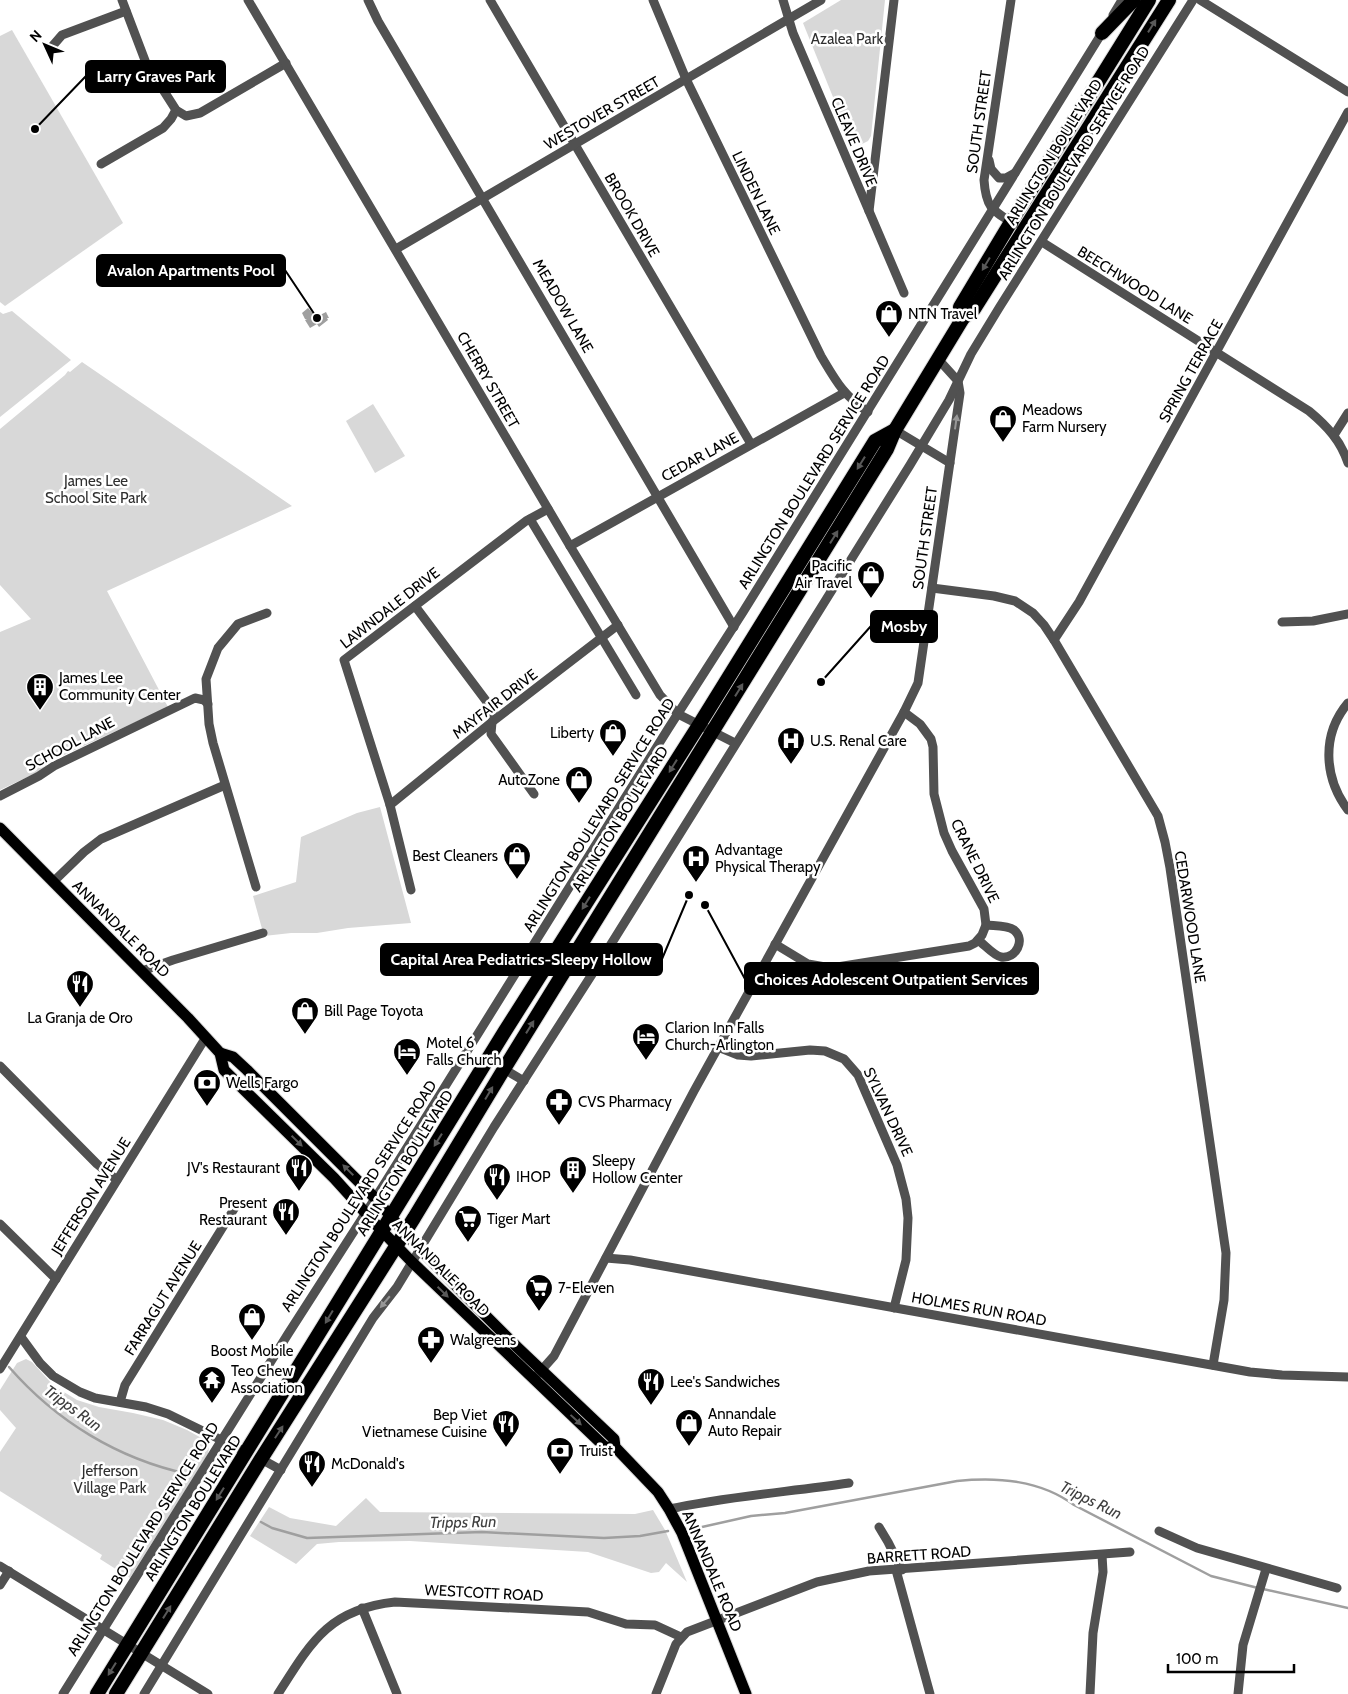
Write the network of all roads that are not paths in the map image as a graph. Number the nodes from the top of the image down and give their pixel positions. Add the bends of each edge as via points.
1 (122, 0) edge
2 (248, 0) edge
3 (368, 0) edge
4 (490, 0) edge
5 (653, 0) edge
6 (783, 0) edge
7 (822, 0) edge
8 (894, 0) edge
9 (1011, 0) edge
10 (1122, 0) edge
11 (1134, 0) edge
12 (1149, 0) edge
13 (1168, 0) edge
14 (1194, 0) edge
15 (1200, 0) edge
16 (126, 11) junction
17 (789, 19) junction
18 (1102, 33) junction
19 (49, 50) dead end
20 (286, 63) junction
21 (686, 79) junction
22 (1348, 92) edge
23 (176, 110) junction
24 (1348, 112) edge
25 (575, 144) junction
26 (988, 152) junction
27 (101, 164) dead end
28 (1017, 171) junction
29 (483, 198) junction
30 (992, 210) junction
31 (869, 211) junction
32 (1011, 222) junction
33 (1024, 230) junction
34 (1042, 242) junction
35 (396, 249) junction
36 (904, 293) dead end
37 (963, 318) junction
38 (1217, 353) junction
39 (938, 359) junction
40 (958, 381) junction
41 (844, 392) junction
42 (868, 412) junction
43 (1348, 413) edge
44 (895, 430) junction
45 (1334, 435) junction
46 (751, 444) junction
47 (922, 446) junction
48 (950, 463) junction
49 (1348, 463) edge
50 (659, 496) junction
51 (548, 509) junction
52 (530, 519) junction
53 (570, 546) junction
54 (932, 588) junction
55 (415, 606) junction
56 (267, 613) dead end
57 (1348, 614) edge
58 (1282, 622) dead end
59 (618, 625) junction
60 (734, 627) junction
61 (602, 637) junction
62 (1054, 640) junction
63 (636, 695) dead end
64 (1348, 703) edge
65 (208, 704) junction
66 (904, 712) junction
67 (678, 714) junction
68 (492, 722) junction
69 (699, 725) junction
70 (714, 731) junction
71 (735, 743) junction
72 (225, 785) junction
73 (534, 794) dead end
74 (0, 796) edge
75 (390, 805) junction
76 (1348, 810) edge
77 (2, 835) edge
78 (53, 882) junction
79 (256, 887) dead end
80 (412, 890) dead end
81 (986, 925) junction
82 (263, 933) dead end
83 (978, 940) junction
84 (775, 944) junction
85 (527, 956) junction
86 (546, 967) junction
87 (142, 972) junction
88 (206, 1037) junction
89 (718, 1046) junction
90 (220, 1053) junction
91 (0, 1066) edge
92 (504, 1069) junction
93 (524, 1081) junction
94 (117, 1180) junction
95 (375, 1198) junction
96 (234, 1209) dead end
97 (366, 1212) junction
98 (390, 1217) junction
99 (0, 1224) edge
100 (382, 1231) junction
101 (404, 1232) junction
102 (396, 1245) junction
103 (420, 1249) junction
104 (606, 1258) junction
105 (412, 1262) junction
106 (56, 1279) junction
107 (894, 1308) junction
108 (21, 1336) junction
109 (1213, 1365) junction
110 (0, 1369) edge
111 (542, 1370) junction
112 (1348, 1377) edge
113 (533, 1379) junction
114 (120, 1402) junction
115 (258, 1434) junction
116 (222, 1440) junction
117 (615, 1447) junction
118 (246, 1452) junction
119 (261, 1459) junction
120 (281, 1470) junction
121 (251, 1477) junction
122 (850, 1483) dead end
123 (669, 1509) junction
124 (878, 1527) dead end
125 (1159, 1531) dead end
126 (1130, 1552) dead end
127 (1102, 1555) junction
128 (0, 1566) edge
129 (899, 1570) junction
130 (9, 1571) junction
131 (1265, 1572) junction
132 (0, 1585) edge
133 (1336, 1588) dead end
134 (362, 1608) junction
135 (718, 1621) junction
136 (103, 1630) junction
137 (681, 1637) junction
138 (127, 1644) junction
139 (141, 1653) junction
140 (162, 1665) junction
141 (63, 1694) edge
142 (97, 1694) edge
143 (116, 1694) edge
144 (144, 1694) edge
145 (208, 1694) edge
146 (278, 1694) edge
147 (397, 1694) edge
148 (656, 1694) edge
149 (746, 1694) edge
150 (930, 1694) edge
151 (1090, 1694) edge
152 (1238, 1694) edge

1 - 16 street
2 - 20 street, CHERRY STREET
3 - 29 street, MEADOW LANE
4 - 25 street, BROOK DRIVE
5 - 21 street, LINDEN LANE
6 - 17 street, CLEAVE DRIVE
7 - 17 street, WESTOVER STREET
8 - 31 street
9 - 26 street, SOUTH STREET
10 - 18 street, ARLINGTON BOULEVARD SERVICE ROAD
11 - 18 highway
12 - 32 highway, ARLINGTON BOULEVARD
33 -> 13 highway, ARLINGTON BOULEVARD
14 - 34 street, ARLINGTON BOULEVARD SERVICE ROAD
15 - 22 street
16 - 19 street via 62,35
16 - 23 street via 146,63
17 - 21 street, WESTOVER STREET
17 - 31 street, CLEAVE DRIVE
18 - 28 street, ARLINGTON BOULEVARD SERVICE ROAD
20 - 23 street via 200,113 186,116
20 - 35 street, CHERRY STREET
21 - 25 street, WESTOVER STREET
21 - 41 street, LINDEN LANE via 785,285 821,356
23 - 27 street via 163,128
24 - 38 street, SPRING TERRACE
25 - 29 street, WESTOVER STREET
25 - 46 street, BROOK DRIVE
26 - 28 street via 995,176 1003,179
26 - 30 street, SOUTH STREET via 984,180
28 - 30 street, ARLINGTON BOULEVARD SERVICE ROAD
29 - 35 street, WESTOVER STREET
29 - 50 street, MEADOW LANE
30 - 32 street
30 - 42 street, ARLINGTON BOULEVARD SERVICE ROAD
31 - 36 street, CLEAVE DRIVE
32 - 33 street
32 -> 37 highway, ARLINGTON BOULEVARD via 960,307
33 - 37 highway, ARLINGTON BOULEVARD via 974,309
34 - 38 street, BEECHWOOD LANE
34 - 40 street, ARLINGTON BOULEVARD SERVICE ROAD via 971,354
35 - 51 street, CHERRY STREET
37 - 39 highway, ARLINGTON BOULEVARD
38 - 45 street, BEECHWOOD LANE via 1309,411
38 - 62 street, SPRING TERRACE via 1079,602
39 - 40 street
39 - 44 highway, ARLINGTON BOULEVARD
40 - 47 street, ARLINGTON BOULEVARD SERVICE ROAD
48 -> 40 street, SOUTH STREET via 960,393
41 - 42 street, LINDEN LANE
41 - 46 street, CEDAR LANE
42 - 60 street, ARLINGTON BOULEVARD SERVICE ROAD
43 - 45 street
44 - 47 street
44 -> 69 highway, ARLINGTON BOULEVARD via 874,441
70 -> 44 highway, ARLINGTON BOULEVARD via 888,449
45 - 49 street, BEECHWOOD LANE
46 - 50 street, CEDAR LANE
47 - 48 street
47 - 71 street, ARLINGTON BOULEVARD SERVICE ROAD
48 - 54 street, SOUTH STREET
50 - 53 street, CEDAR LANE
50 - 60 street, MEADOW LANE
51 - 52 street, LAWNDALE DRIVE
51 - 53 street, CHERRY STREET
52 - 55 street, LAWNDALE DRIVE
52 - 61 street
53 - 59 street, CHERRY STREET
54 - 62 street, CEDARWOOD LANE via 1015,601 1033,613
54 - 66 street, SOUTH STREET via 918,683
55 - 68 street via 493,710
55 - 75 street, LAWNDALE DRIVE via 344,660
56 - 65 street via 238,624 218,648 206,679
57 - 58 street
59 - 61 street, MAYFAIR DRIVE
59 - 67 street, CHERRY STREET via 660,694
60 - 67 street, ARLINGTON BOULEVARD SERVICE ROAD
61 - 63 street
61 - 68 street, MAYFAIR DRIVE
62 - 109 street, CEDARWOOD LANE via 1154,808 1165,842 1226,1253 1225,1294
64 - 76 street via 1331,732 1328,754 1334,786
65 - 72 street
65 - 74 street, SCHOOL LANE via 195,698 54,766
66 - 81 street, CRANE DRIVE via 920,724 931,739 938,813 952,851 984,909
66 - 84 street, SOUTH STREET
67 - 69 street, CHERRY STREET
67 - 85 street, ARLINGTON BOULEVARD SERVICE ROAD
68 - 73 street via 491,734
68 - 75 street, MAYFAIR DRIVE
69 - 70 street, CHERRY STREET
69 -> 86 highway, ARLINGTON BOULEVARD
70 - 71 street, CHERRY STREET
92 -> 70 highway, ARLINGTON BOULEVARD
71 - 93 street, ARLINGTON BOULEVARD SERVICE ROAD
72 - 78 street via 101,839
72 - 79 street
75 - 80 street, LAWNDALE DRIVE
77 - 78 main road, ANNANDALE ROAD
78 - 87 main road, ANNANDALE ROAD
81 - 83 street, CRANE DRIVE
81 - 83 street via 1013,929 1019,939 1017,950 1002,957
82 - 87 street
83 - 84 street via 969,946 934,953 831,968 808,964
84 - 89 street, SOUTH STREET
85 - 86 street
85 - 95 street, ARLINGTON BOULEVARD SERVICE ROAD
86 -> 98 highway, ARLINGTON BOULEVARD
87 - 88 main road, ANNANDALE ROAD
88 - 90 main road, ANNANDALE ROAD
88 - 94 street, JEFFERSON AVENUE
89 - 104 street, SOUTH STREET
89 - 107 street, SYLVAN DRIVE via 738,1055 750,1056 825,1051 844,1059 858,1075 897,1165 906,1199 906,1260
95 -> 90 main road, ANNANDALE ROAD via 233,1057
90 -> 97 main road, ANNANDALE ROAD via 224,1070
91 - 94 street
92 - 93 street
101 -> 92 highway, ARLINGTON BOULEVARD
93 - 103 street, ARLINGTON BOULEVARD SERVICE ROAD
94 - 106 street, JEFFERSON AVENUE
95 - 97 street, ARLINGTON BOULEVARD SERVICE ROAD
95 - 98 main road, ANNANDALE ROAD
96 - 114 street, FARRAGUT AVENUE via 125,1385
97 - 100 main road, ANNANDALE ROAD
97 - 116 street, ARLINGTON BOULEVARD SERVICE ROAD
98 - 100 highway, ARLINGTON BOULEVARD
98 - 101 main road, ANNANDALE ROAD
99 - 106 street
100 - 102 main road, ANNANDALE ROAD
100 -> 115 highway, ARLINGTON BOULEVARD
101 - 102 highway, ARLINGTON BOULEVARD
101 - 103 main road, ANNANDALE ROAD
102 - 105 main road, ANNANDALE ROAD
119 -> 102 highway, ARLINGTON BOULEVARD
103 - 105 street, ARLINGTON BOULEVARD SERVICE ROAD
103 - 111 main road, ANNANDALE ROAD
104 - 107 street, HOLMES RUN ROAD
104 - 111 street, SOUTH STREET via 554,1356
105 -> 113 main road, ANNANDALE ROAD
105 -> 120 street, ARLINGTON BOULEVARD SERVICE ROAD via 373,1318
106 - 108 street, JEFFERSON AVENUE
107 - 109 street, HOLMES RUN ROAD
108 - 110 street, JEFFERSON AVENUE
108 - 114 street via 40,1363 65,1384 95,1398
109 - 112 street, HOLMES RUN ROAD via 1282,1375
111 - 113 street, SOUTH STREET
111 - 117 main road, ANNANDALE ROAD via 614,1439
113 -> 117 main road, ANNANDALE ROAD via 605,1448
114 - 116 street via 168,1414
115 - 118 highway, ARLINGTON BOULEVARD
115 - 119 highway via 256,1444
116 - 118 street
116 - 136 street, ARLINGTON BOULEVARD SERVICE ROAD
117 - 123 main road, ANNANDALE ROAD via 644,1476
118 - 121 highway
118 -> 138 highway, ARLINGTON BOULEVARD
119 - 120 street
119 - 121 highway, ARLINGTON BOULEVARD
120 - 140 street, ARLINGTON BOULEVARD SERVICE ROAD
139 -> 121 highway, ARLINGTON BOULEVARD
122 - 123 street via 759,1493
123 - 135 main road, ANNANDALE ROAD
124 - 129 street
125 - 131 street
126 - 127 street, BARRETT ROAD
127 - 129 street, BARRETT ROAD
127 - 151 street
128 - 130 street
129 - 135 street, BARRETT ROAD via 869,1571 817,1582
129 - 150 street
130 - 132 street
130 - 136 street
131 - 133 street
131 - 152 street via 1243,1645
134 - 137 street, WESTCOTT ROAD via 395,1602 588,1612 626,1624 656,1625
134 - 146 street, WESTCOTT ROAD via 336,1621 313,1641
134 - 147 street
135 - 137 street via 692,1628
135 - 149 main road, ANNANDALE ROAD
136 - 138 street
136 - 141 street, ARLINGTON BOULEVARD SERVICE ROAD
137 - 148 street
138 - 139 street
138 -> 142 highway, ARLINGTON BOULEVARD
139 - 140 street
139 - 143 highway, ARLINGTON BOULEVARD
140 - 144 street, ARLINGTON BOULEVARD SERVICE ROAD
140 - 145 street

